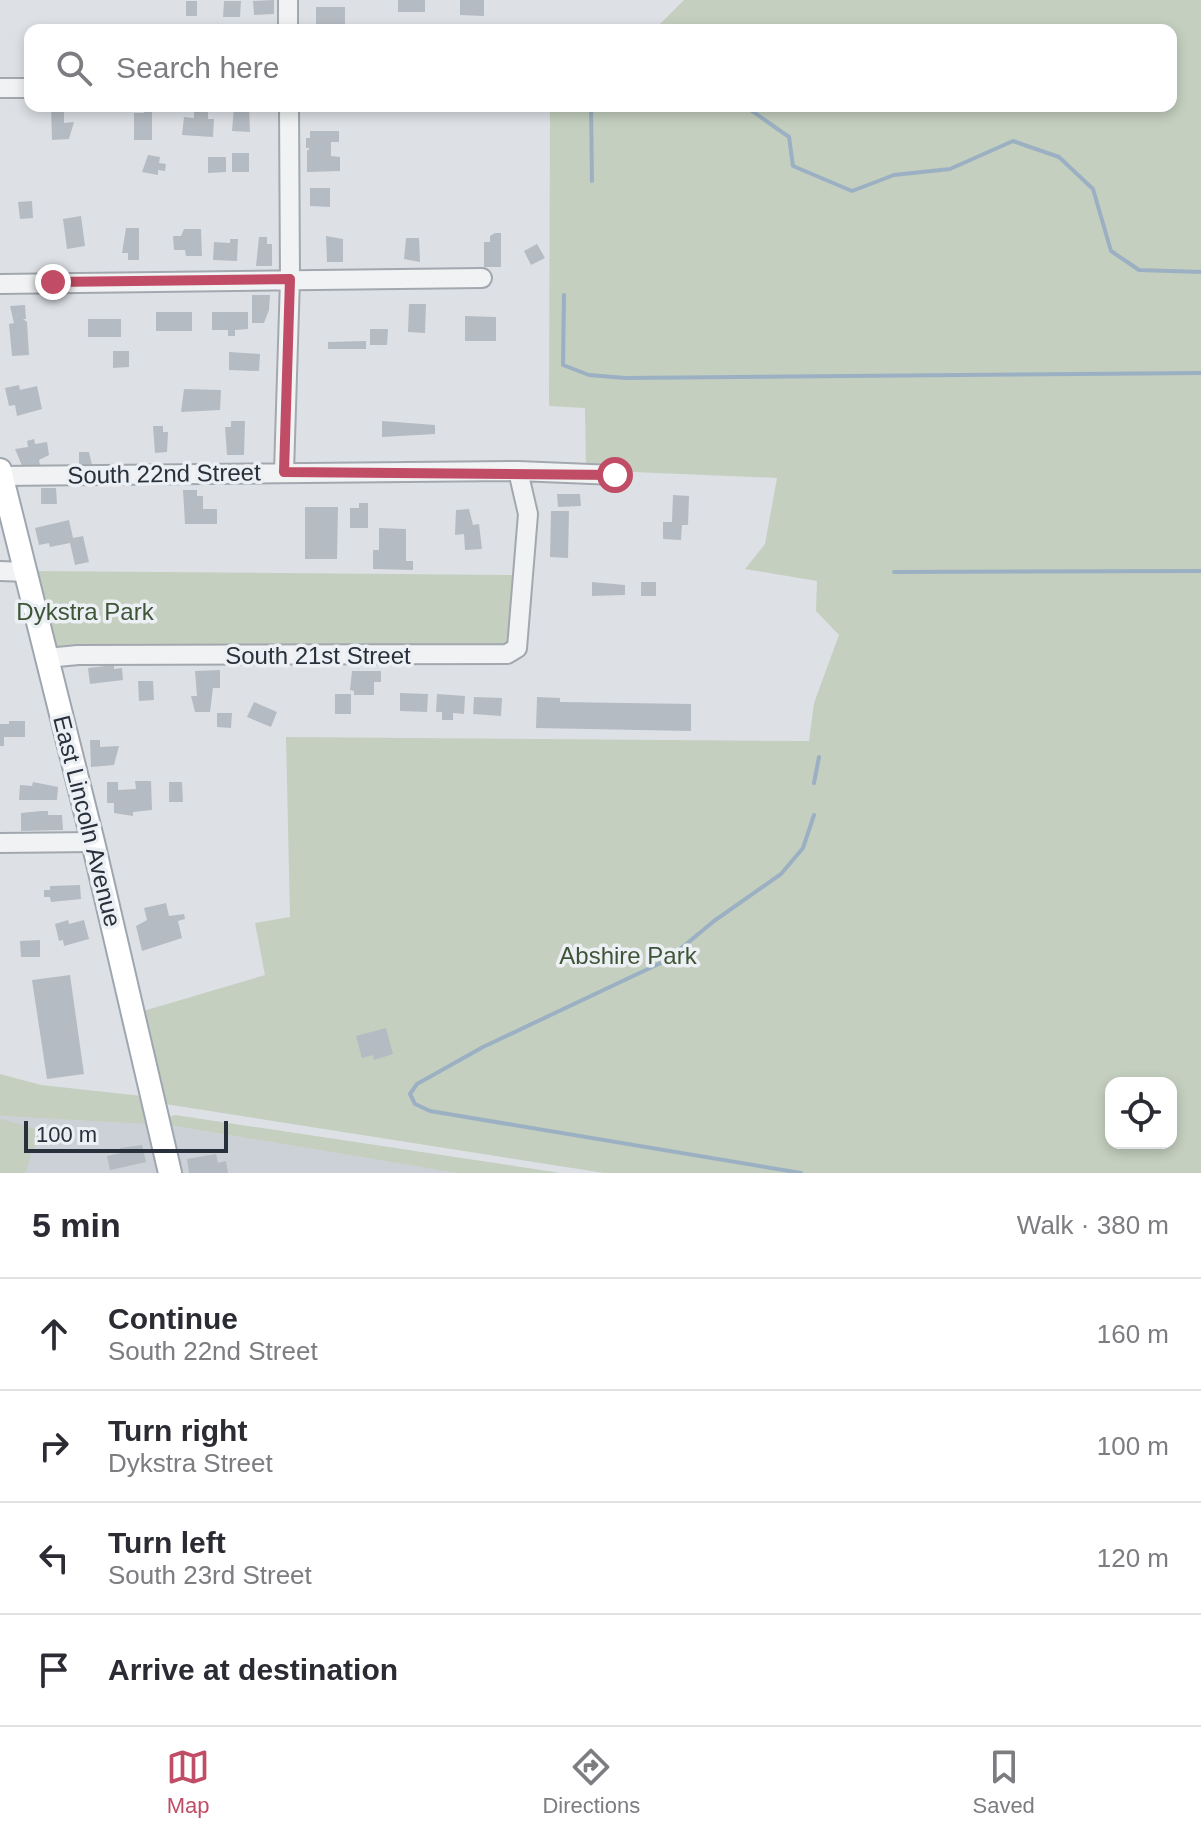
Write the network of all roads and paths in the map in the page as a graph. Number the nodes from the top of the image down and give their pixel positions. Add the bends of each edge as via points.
1 (288, 0) edge
2 (288, 24) edge
3 (0, 88) edge
4 (24, 88) edge
5 (289, 112) edge
6 (482, 278) dead end
7 (290, 279) junction
8 (0, 284) edge
9 (518, 471) junction
10 (284, 472) junction
11 (0, 474) edge
12 (615, 475) dead end
13 (0, 571) edge
14 (26, 572) junction
15 (47, 658) junction
16 (93, 842) junction
17 (0, 843) edge
18 (170, 1173) edge

1 - 2 street
3 - 4 street
5 - 7 street
6 - 7 street
7 - 8 street
7 - 10 street
9 - 10 street, South 22nd Street
9 - 12 street, South 22nd Street
9 - 15 street, South 21st Street via 528,514 517,648 497,656
10 - 11 street, South 22nd Street
11 - 14 main road, East Lincoln Avenue
13 - 14 street
14 - 15 main road, East Lincoln Avenue
15 - 16 main road, East Lincoln Avenue
16 - 17 street
16 - 18 main road, East Lincoln Avenue

